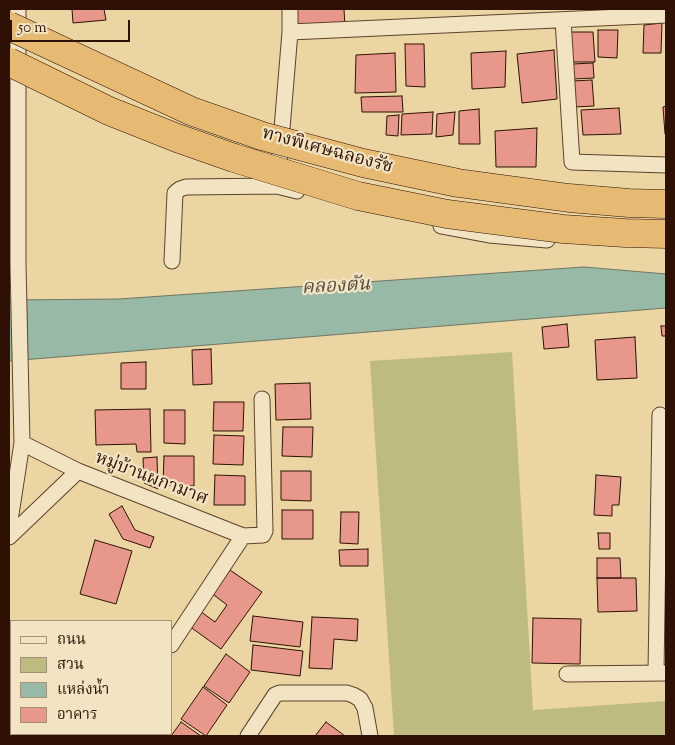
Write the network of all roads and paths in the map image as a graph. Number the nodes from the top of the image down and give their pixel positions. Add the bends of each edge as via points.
1 (18, 9) edge
2 (290, 9) edge
3 (666, 16) edge
4 (563, 20) junction
5 (9, 26) edge
6 (290, 32) junction
7 (9, 62) edge
8 (666, 166) edge
9 (13, 178) edge
10 (277, 186) junction
11 (666, 204) edge
12 (666, 234) edge
13 (581, 243) dead end
14 (172, 261) dead end
15 (262, 399) dead end
16 (660, 415) dead end
17 (22, 443) junction
18 (78, 472) junction
19 (9, 527) edge
20 (243, 536) junction
21 (9, 537) edge
22 (172, 642) edge
23 (661, 673) edge
24 (567, 674) dead end
25 (248, 736) edge
26 (370, 736) edge

1 - 9 street
2 - 6 street
3 - 4 street
4 - 6 street
4 - 8 street via 572,162
5 - 11 highway, ทางพิเศษฉลองรัช, bridge via 191,111 262,136 363,163 458,182 569,198
6 - 10 street
7 - 12 highway, ทางพิเศษฉลองรัช, bridge via 109,111 177,138 358,196 447,214 563,228
9 - 17 street
10 - 13 street via 391,217 489,235
10 - 14 street via 180,189 175,193
15 - 20 street via 265,530 259,536
16 - 23 street
17 - 18 street
17 - 19 street
18 - 20 street, หมู่บ้านผกามาศ
18 - 21 street, หมู่บ้านผกามาศ
20 - 22 street
23 - 24 street
25 - 26 street via 275,695 280,693 354,695 365,708

